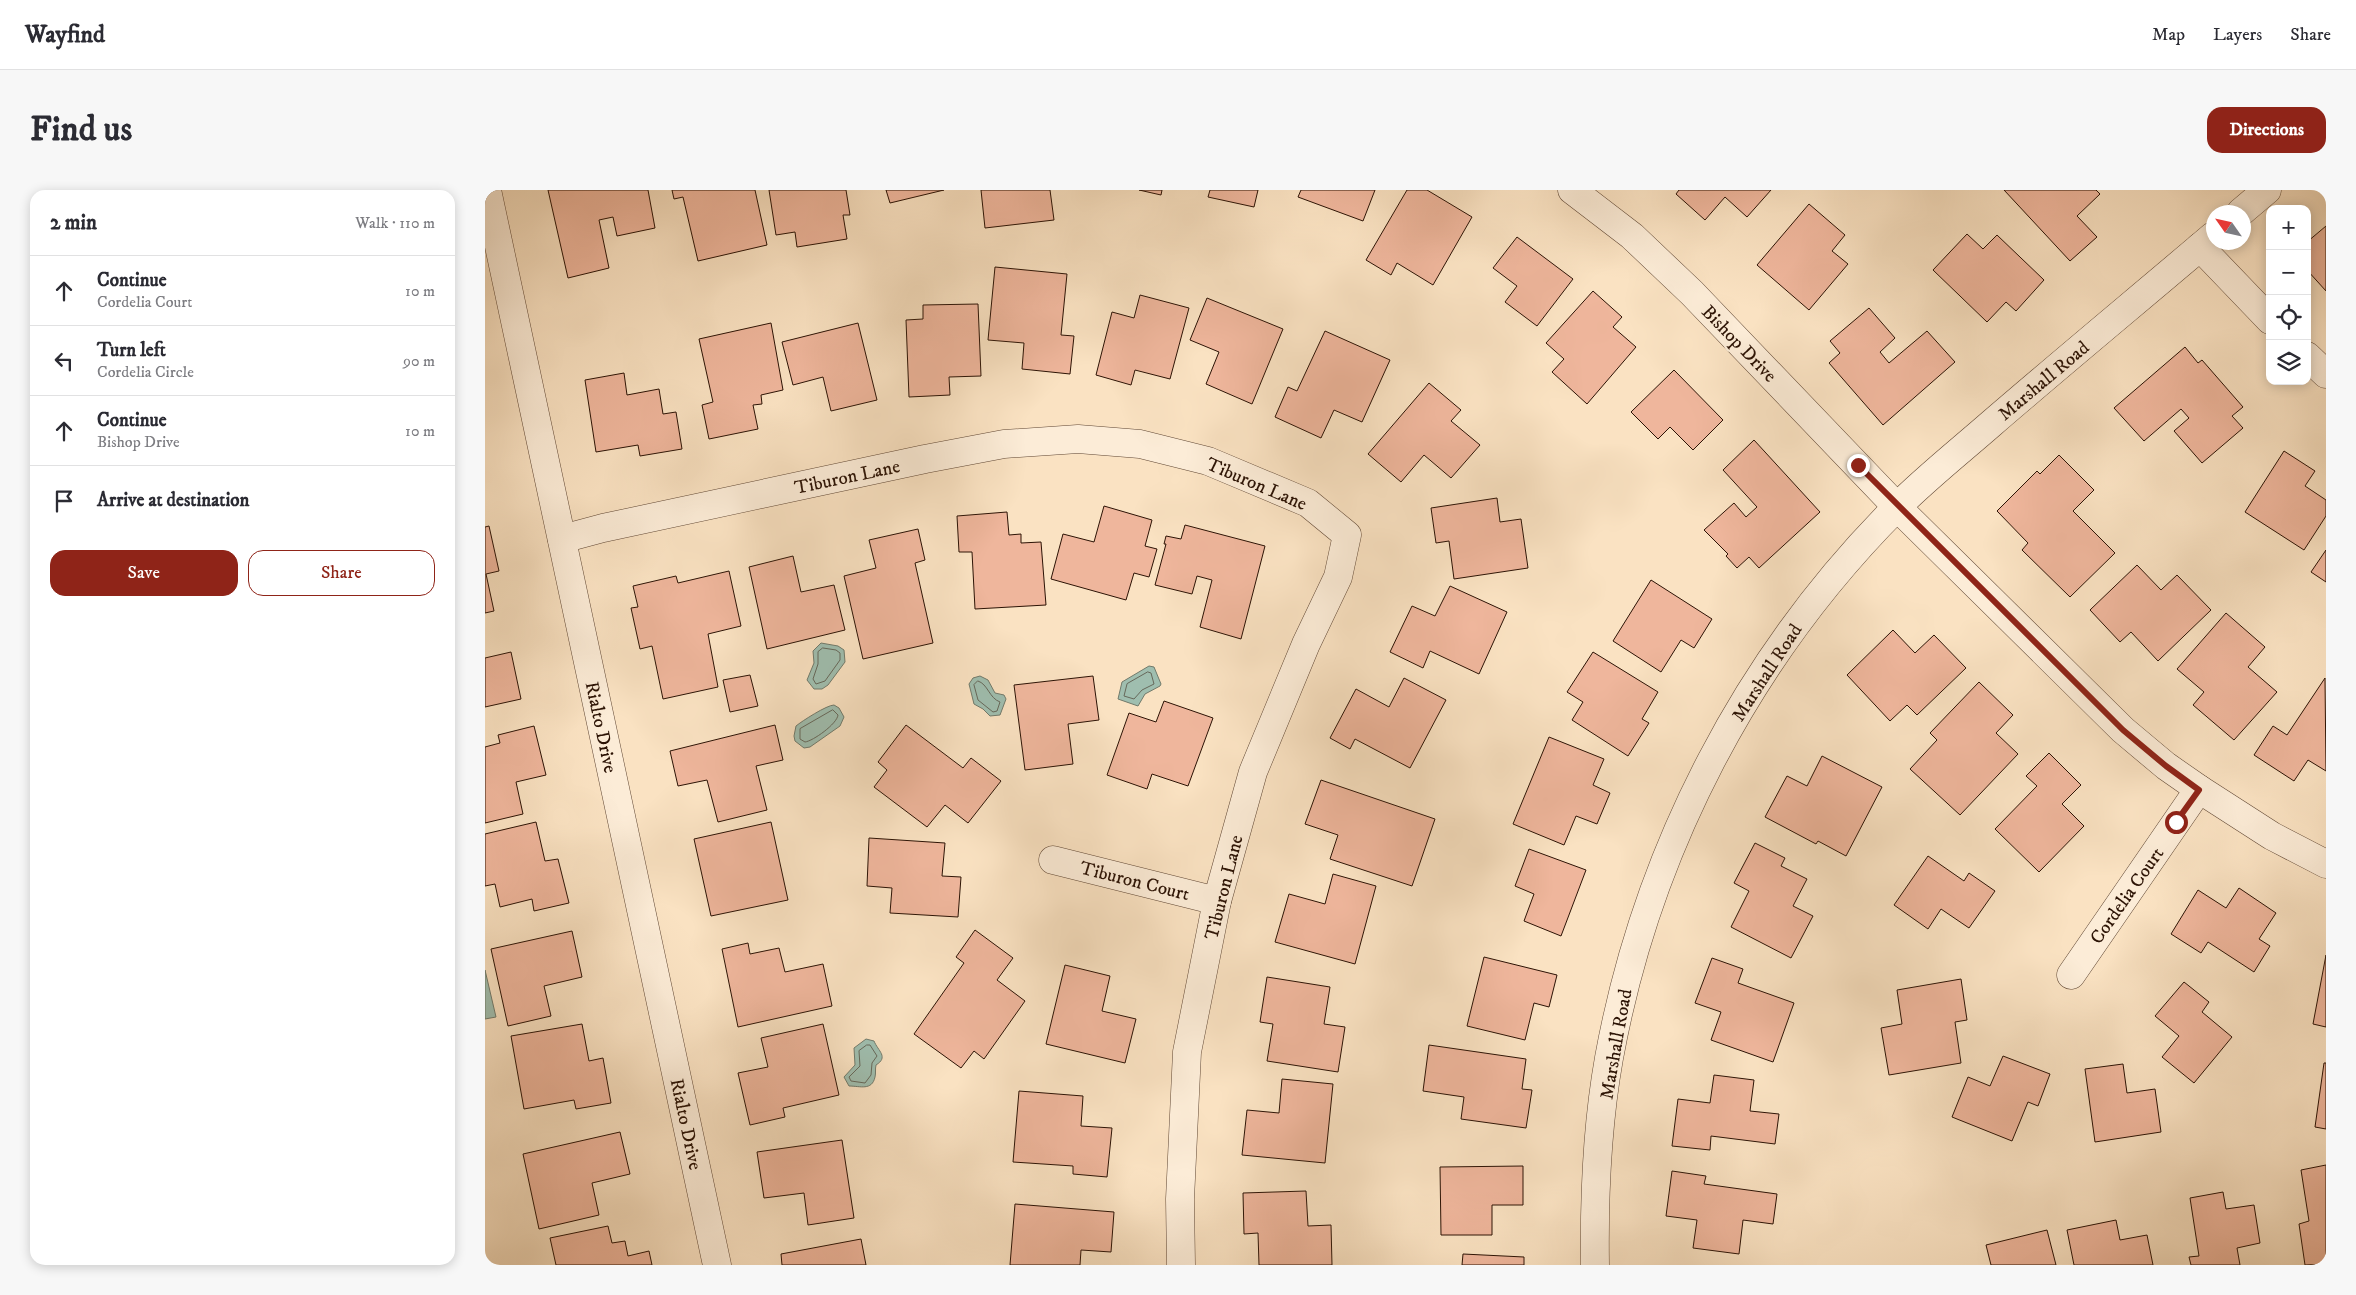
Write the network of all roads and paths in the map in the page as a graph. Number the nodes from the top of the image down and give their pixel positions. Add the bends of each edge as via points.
1 (487, 190) edge
2 (1572, 190) edge
3 (2267, 190) edge
4 (2249, 205) edge
5 (2206, 242) edge
6 (2214, 250) edge
7 (2266, 315) edge
8 (2311, 360) edge
9 (2326, 374) edge
10 (1897, 507) junction
11 (562, 539) junction
12 (2199, 790) junction
13 (1053, 860) dead end
14 (2326, 864) edge
15 (1217, 901) junction
16 (2071, 975) dead end
17 (717, 1265) edge
18 (1181, 1265) edge
19 (1595, 1265) edge

1 - 11 street, Rialto Drive
2 - 10 street, Bishop Drive via 1632,236 1693,293
3 - 4 street
5 - 10 street, Marshall Road
6 - 7 street
8 - 9 street
10 - 12 street, Bishop Drive via 2123,730
10 - 19 street, Marshall Road via 1800,619 1761,675 1708,767 1662,868 1623,992 1609,1061 1597,1171
11 - 15 street, Tiburon Lane via 925,459 1004,444 1078,439 1140,444 1209,461 1308,503 1347,535 1338,578 1306,644 1253,772
11 - 17 street, Rialto Drive
12 - 14 street, Bishop Drive via 2272,836
12 - 16 street, Cordelia Court
13 - 15 street, Tiburon Court
15 - 18 street, Tiburon Lane via 1187,1052 1180,1199

